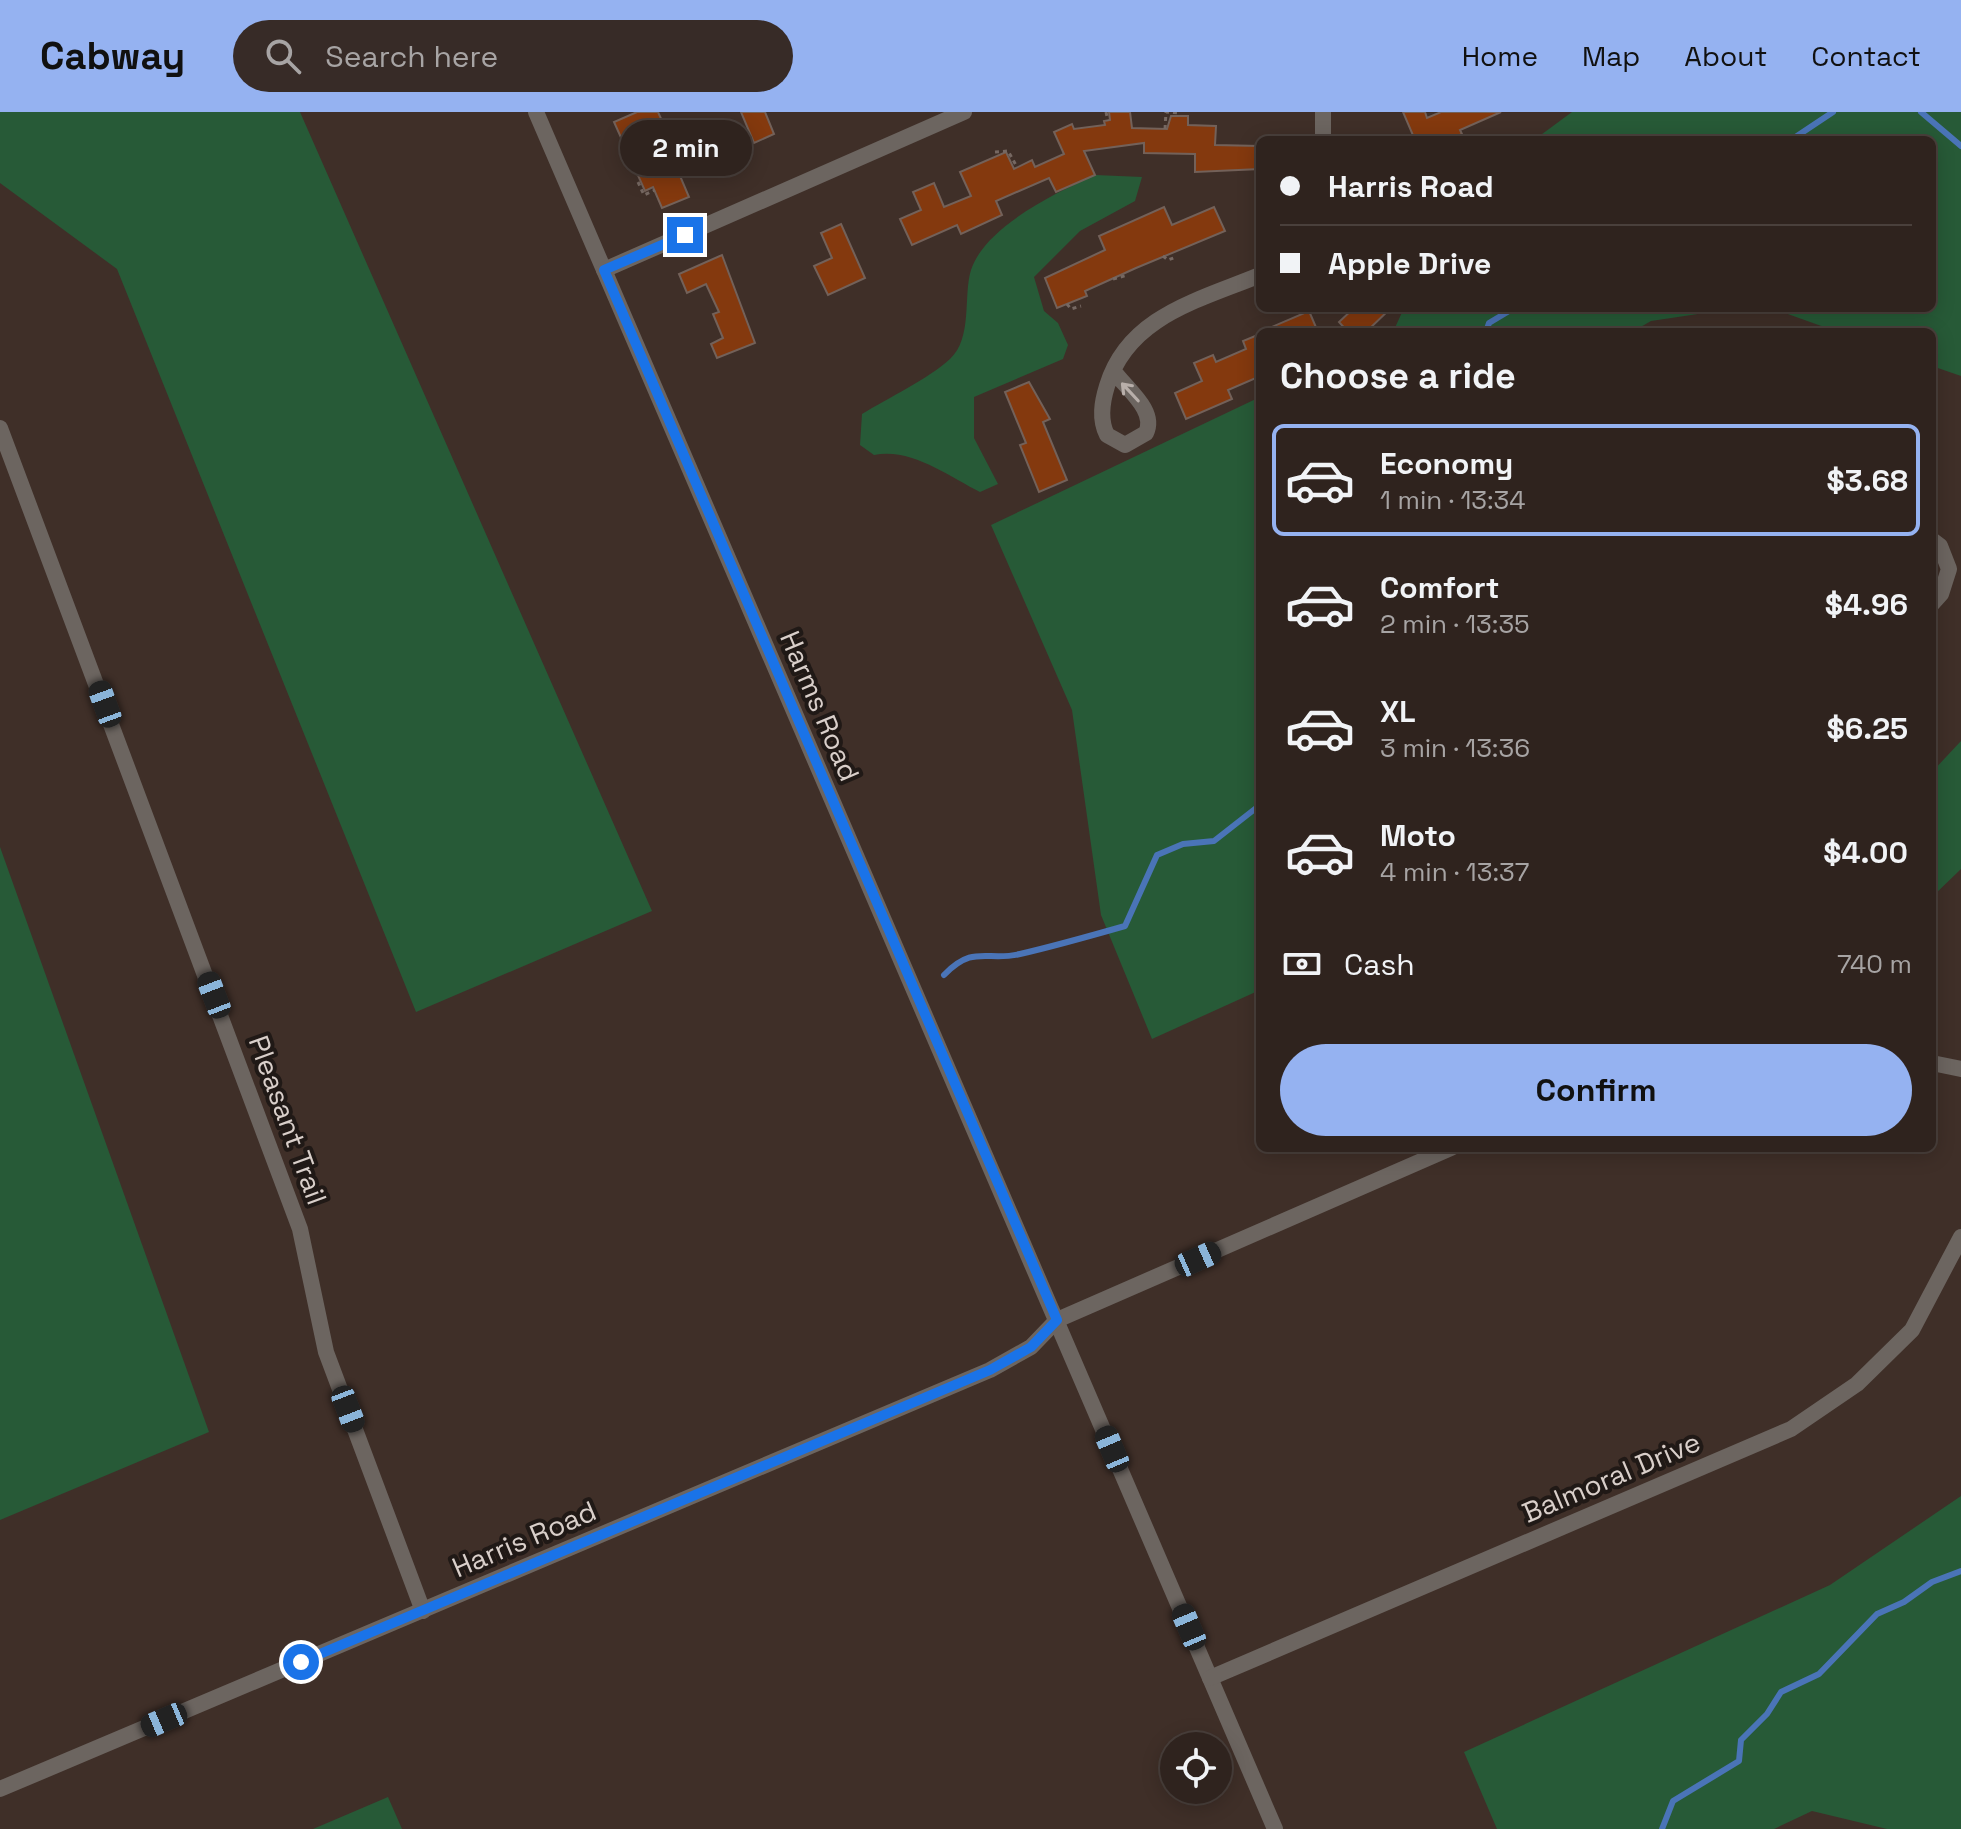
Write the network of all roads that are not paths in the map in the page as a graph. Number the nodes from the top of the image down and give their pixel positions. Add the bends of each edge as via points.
1 (536, 112) edge
2 (964, 112) edge
3 (1323, 112) edge
4 (1323, 136) edge
5 (604, 270) junction
6 (1256, 277) edge
7 (1113, 370) dead end
8 (0, 428) edge
9 (1936, 543) edge
10 (1936, 600) edge
11 (1936, 1064) edge
12 (1961, 1069) edge
13 (1442, 1152) edge
14 (1961, 1237) edge
15 (1057, 1320) junction
16 (423, 1611) junction
17 (1210, 1678) junction
18 (0, 1789) edge
19 (1275, 1829) edge

1 - 5 street, Harms Road
2 - 5 street
3 - 4 street
5 - 15 street, Harms Road
6 - 7 street via 1148,325 1124,349
8 - 16 street, Pleasant Trail via 300,1229 326,1352
9 - 10 street via 1949,569
11 - 12 street
13 - 15 street
14 - 17 street, Balmoral Drive via 1912,1330 1857,1384 1791,1429
15 - 16 street, Harris Road via 1031,1347 990,1370
15 - 17 street, Harms Road
16 - 18 street, Harris Road
17 - 19 street, Harms Road

